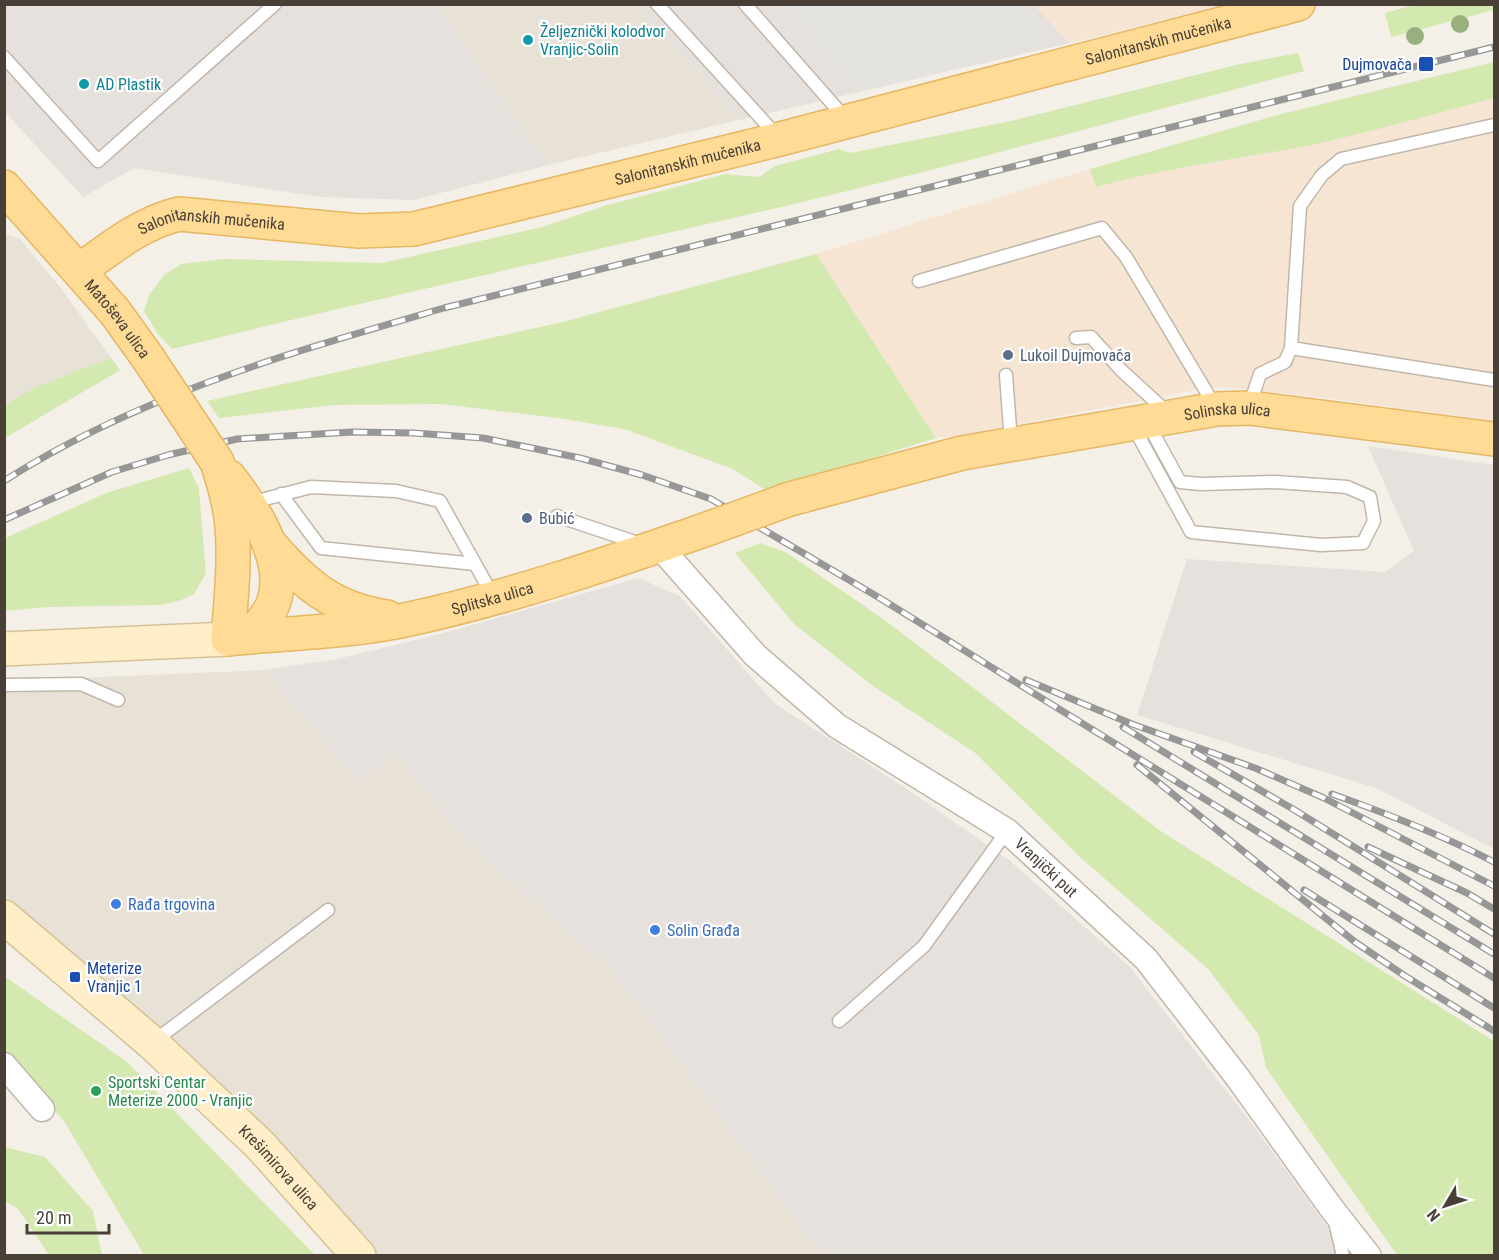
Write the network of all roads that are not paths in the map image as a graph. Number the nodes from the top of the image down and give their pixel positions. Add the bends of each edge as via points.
1 (275, 4) edge
2 (657, 4) edge
3 (745, 4) edge
4 (1299, 4) edge
5 (4, 57) edge
6 (848, 121) junction
7 (1494, 125) edge
8 (780, 139) junction
9 (5, 188) edge
10 (80, 270) junction
11 (919, 281) dead end
12 (1076, 338) dead end
13 (1291, 348) junction
14 (1006, 375) dead end
15 (1494, 380) edge
16 (1249, 408) junction
17 (1217, 409) junction
18 (1149, 419) junction
19 (1494, 439) edge
20 (1011, 443) junction
21 (962, 453) joint
22 (217, 462) junction
23 (281, 494) junction
24 (264, 499) dead end
25 (557, 516) dead end
26 (268, 542) junction
27 (657, 547) junction
28 (475, 564) junction
29 (493, 597) junction
30 (404, 620) junction
31 (238, 638) junction
32 (4, 649) edge
33 (4, 686) edge
34 (118, 700) dead end
35 (1007, 831) junction
36 (328, 910) dead end
37 (4, 917) edge
38 (839, 1022) dead end
39 (152, 1043) junction
40 (4, 1065) edge
41 (42, 1109) dead end
42 (1332, 1209) junction
43 (359, 1256) edge
44 (1343, 1256) edge
45 (1369, 1256) edge

1 - 5 lane via 98,161
2 - 8 lane
3 - 6 lane
4 - 6 main road, Salonitanskih mučenika
6 - 8 main road, Salonitanskih mučenika
7 - 13 lane via 1341,159 1322,175 1300,206
8 - 10 main road, Salonitanskih mučenika via 414,229 359,231 178,214 160,218 128,235
9 - 10 main road, Matoševa ulica
10 - 22 main road, Matoševa ulica, bridge via 148,358
11 - 17 lane via 1102,228 1126,257
12 - 18 lane via 1091,337 1122,371
13 - 15 lane
13 - 16 lane via 1285,362 1260,374
14 - 20 lane
16 - 17 main road, Solinska ulica
16 - 19 main road, Solinska ulica
17 - 18 main road, Solinska ulica
18 - 18 lane via 1191,532 1321,545 1364,543 1374,521 1370,497 1347,487 1180,482
18 - 20 main road, Solinska ulica
20 - 21 main road, Solinska ulica
21 - 27 main road, Splitska ulica, bridge via 790,499
22 - 26 main road, Matoševa ulica via 239,489
22 - 31 main road, Matoševa ulica via 231,519
23 - 24 lane
23 - 28 lane via 321,548
23 - 28 lane via 311,487 396,491 440,501
25 - 27 lane
26 - 30 main road via 310,586 332,601 363,614
26 - 31 main road, Matoševa ulica via 276,565 274,603 266,618
27 - 29 main road, Splitska ulica
27 - 35 street, Vranjički put via 755,655 837,726
28 - 29 lane
29 - 30 main road, Splitska ulica
30 - 31 main road, Splitska ulica
31 - 32 main road, Splitska ulica
33 - 34 lane via 81,684
35 - 38 lane via 924,946
35 - 42 street, Vranjički put via 1146,959
36 - 39 lane
37 - 39 main road, Krešimirova ulica
39 - 43 main road, Krešimirova ulica via 260,1145
40 - 41 street
42 - 44 lane
42 - 45 street, Vranjički put

